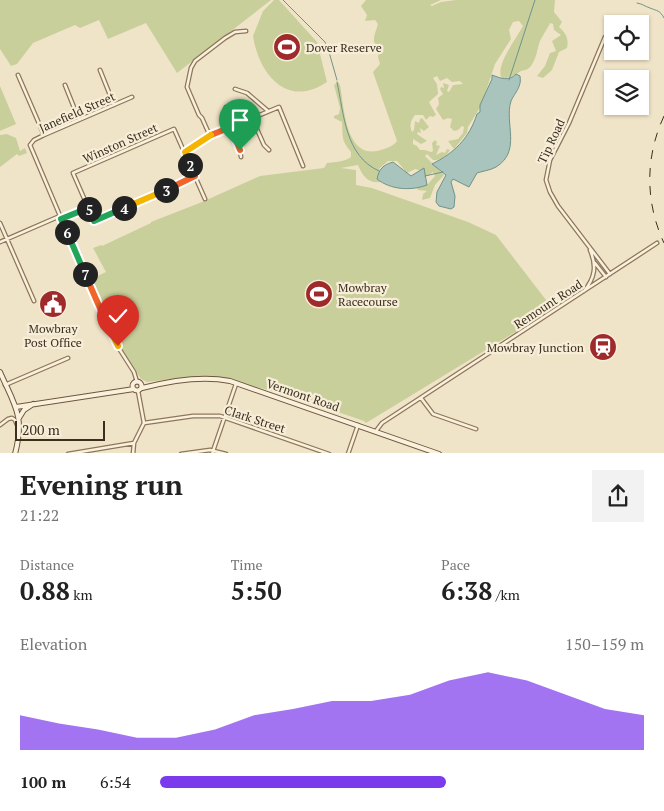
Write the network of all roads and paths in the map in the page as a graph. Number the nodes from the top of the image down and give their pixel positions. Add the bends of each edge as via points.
1 (246, 31) dead end
2 (604, 39) edge
3 (100, 70) dead end
4 (18, 76) dead end
5 (65, 85) dead end
6 (235, 88) dead end
7 (132, 97) dead end
8 (114, 105) junction
9 (226, 108) dead end
10 (268, 111) junction
11 (252, 118) junction
12 (79, 120) junction
13 (231, 127) junction
14 (226, 129) junction
15 (44, 135) junction
16 (210, 136) junction
17 (269, 150) dead end
18 (185, 152) junction
19 (241, 157) dead end
20 (303, 166) dead end
21 (195, 176) junction
22 (205, 199) dead end
23 (88, 208) junction
24 (61, 218) junction
25 (0, 223) edge
26 (7, 239) junction
27 (0, 242) edge
28 (658, 243) dead end
29 (589, 246) junction
30 (600, 261) junction
31 (596, 264) junction
32 (610, 274) junction
33 (606, 277) junction
34 (582, 293) junction
35 (34, 301) dead end
36 (68, 358) dead end
37 (0, 372) edge
38 (237, 383) junction
39 (5, 385) junction
40 (138, 386) junction
41 (420, 398) junction
42 (37, 403) junction
43 (16, 408) junction
44 (225, 417) junction
45 (19, 418) junction
46 (144, 423) junction
47 (1, 424) edge
48 (358, 425) junction
49 (476, 429) dead end
50 (376, 431) junction
51 (20, 433) junction
52 (134, 443) junction
53 (97, 449) junction
54 (213, 452) edge
55 (15, 453) edge
56 (74, 453) edge
57 (97, 453) edge
58 (133, 453) edge
59 (197, 453) edge
60 (326, 453) edge
61 (348, 453) edge
62 (436, 453) edge

1 - 16 street via 235,32 225,38 190,68 187,87
2 - 29 street, Tip Road via 546,175 552,197
3 - 8 street
4 - 15 street
5 - 12 street
6 - 10 street via 247,93
7 - 8 street, Janefield Street
8 - 12 street, Janefield Street
9 - 14 street via 222,114
10 - 11 street
10 - 20 street via 278,106
11 - 13 street
11 - 17 street
12 - 15 street, Janefield Street
13 - 14 street
13 - 19 street
14 - 16 street
15 - 24 street, Janefield Street via 30,145
16 - 18 street
18 - 21 street
18 - 23 street, Winston Street via 174,129 73,173
21 - 22 street
21 - 23 street via 94,221
23 - 24 street
24 - 26 street
24 - 40 street
25 - 26 street
26 - 27 street
26 - 35 street
28 - 32 street, Remount Road
29 - 30 street, Tip Road
29 - 31 street, Tip Road
30 - 31 street
30 - 32 street, Tip Road
31 - 33 street, Tip Road
31 - 34 street
32 - 33 street, Remount Road
33 - 34 street, Remount Road
34 - 41 street, Remount Road
36 - 39 street
37 - 39 street
38 - 40 street, Vermont Road via 206,378
38 - 44 street
38 - 48 street, Vermont Road
39 - 43 street
40 - 42 street, Vermont Road
40 - 46 street
41 - 49 street via 433,414
41 - 50 street, Remount Road via 382,423
42 - 43 street, Vermont Road
42 - 45 street via 24,410
43 - 45 street
44 - 46 street, Clark Street via 193,416
44 - 54 street
44 - 60 street, Clark Street
45 - 51 street
46 - 52 street
47 - 51 street via 9,418 14,419
48 - 50 street, Vermont Road
48 - 61 street
50 - 62 street, Vermont Road
51 - 55 street
52 - 53 street
52 - 58 street
53 - 56 street
53 - 57 street
54 - 59 street

